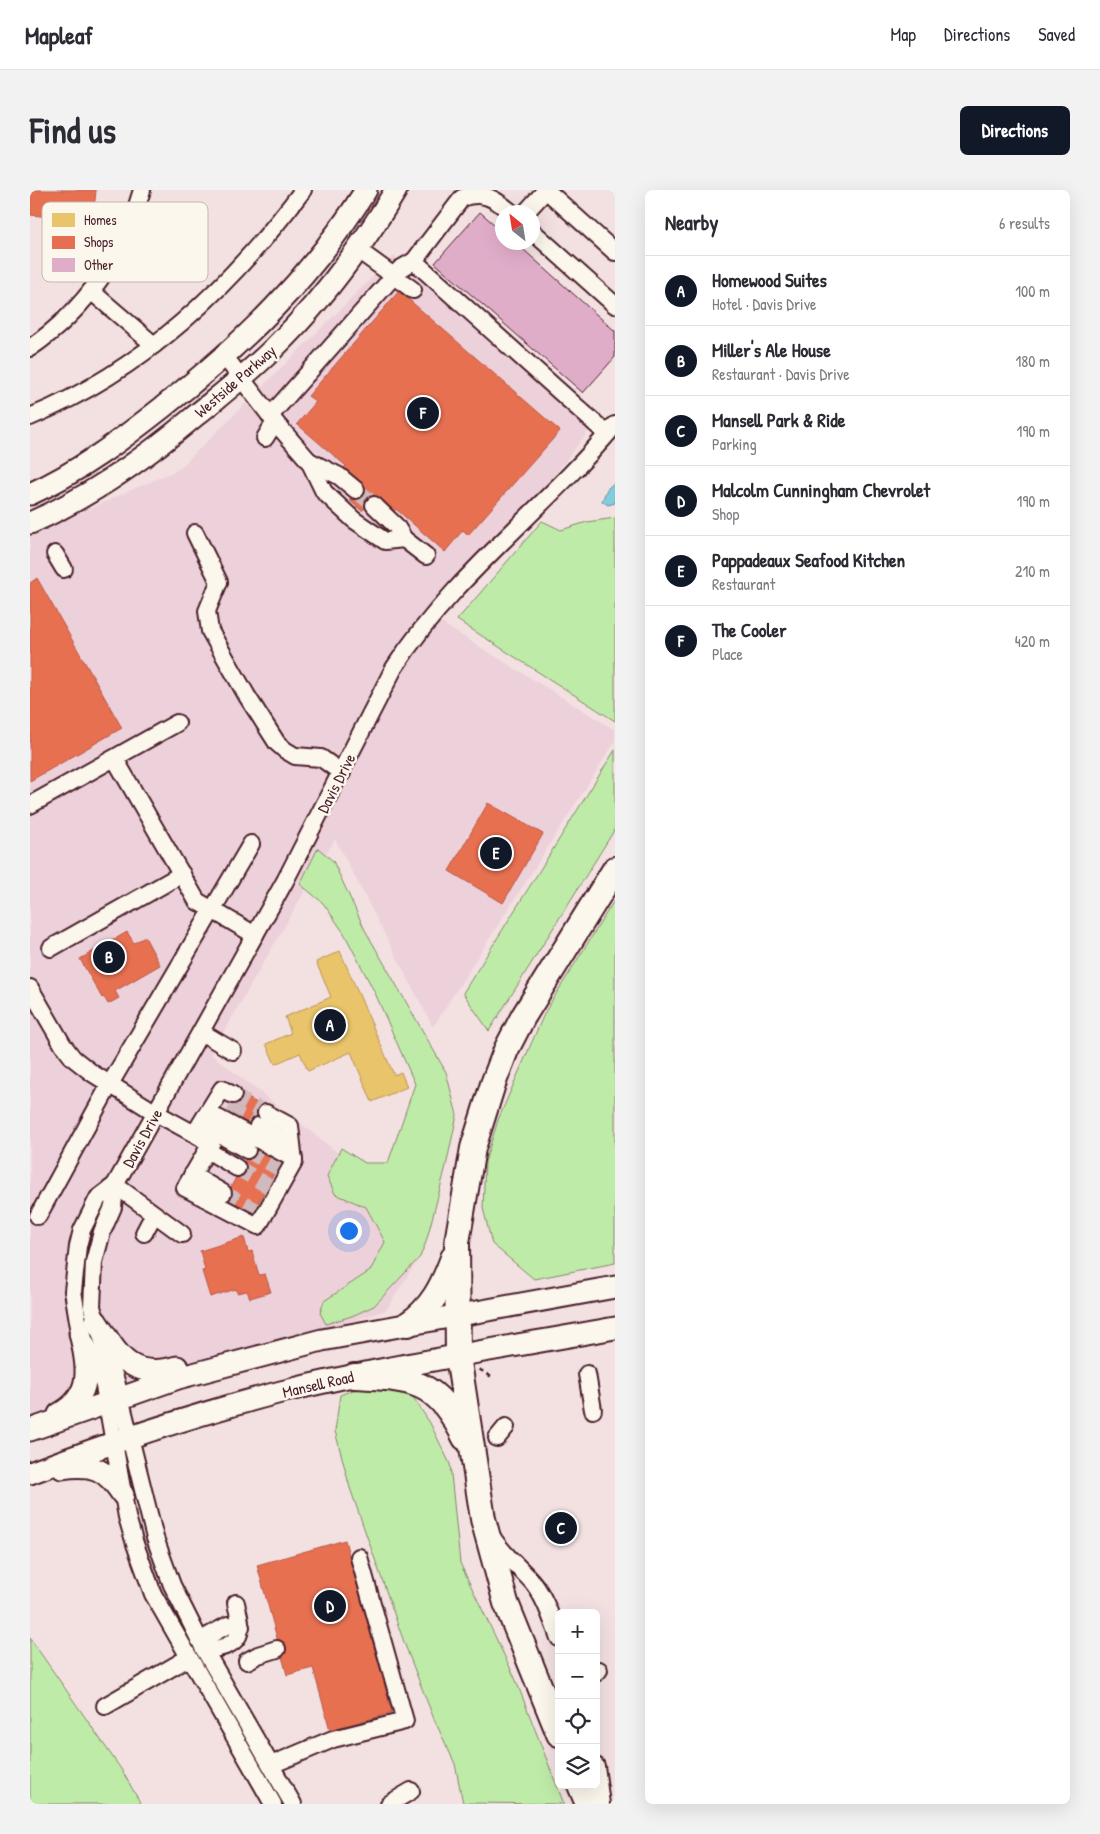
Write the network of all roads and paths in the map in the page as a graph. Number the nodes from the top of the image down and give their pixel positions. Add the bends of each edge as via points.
1 (142, 190) edge
2 (303, 190) edge
3 (366, 190) edge
4 (396, 190) edge
5 (546, 190) edge
6 (138, 202) edge
7 (503, 205) edge
8 (532, 205) edge
9 (540, 238) edge
10 (358, 250) junction
11 (615, 252) edge
12 (414, 261) junction
13 (394, 276) junction
14 (98, 282) edge
15 (412, 290) dead end
16 (92, 291) junction
17 (615, 305) edge
18 (154, 345) junction
19 (30, 348) edge
20 (225, 357) junction
21 (242, 378) junction
22 (30, 417) edge
23 (273, 419) junction
24 (611, 429) edge
25 (265, 438) dead end
26 (309, 460) junction
27 (356, 490) tunnel mouth
28 (30, 494) edge
29 (374, 506) tunnel mouth
30 (30, 523) edge
31 (194, 533) dead end
32 (404, 539) junction
33 (55, 554) dead end
34 (426, 556) dead end
35 (64, 569) dead end
36 (177, 723) dead end
37 (115, 759) junction
38 (342, 773) junction
39 (30, 805) edge
40 (251, 844) dead end
41 (615, 869) edge
42 (182, 874) junction
43 (213, 911) junction
44 (255, 935) junction
45 (51, 948) dead end
46 (30, 988) edge
47 (201, 1032) junction
48 (233, 1051) dead end
49 (110, 1084) junction
50 (156, 1113) junction
51 (262, 1120) tunnel mouth
52 (214, 1127) junction
53 (243, 1158) tunnel mouth
54 (282, 1172) junction
55 (191, 1177) junction
56 (115, 1185) junction
57 (224, 1191) tunnel mouth
58 (154, 1214) junction
59 (38, 1216) dead end
60 (144, 1233) dead end
61 (182, 1234) dead end
62 (457, 1242) junction
63 (75, 1261) junction
64 (94, 1262) junction
65 (615, 1287) edge
66 (456, 1316) junction
67 (408, 1324) junction
68 (88, 1327) junction
69 (615, 1328) edge
70 (257, 1356) junction
71 (467, 1362) junction
72 (587, 1374) dead end
73 (354, 1376) junction
74 (493, 1378) dead end
75 (114, 1400) junction
76 (593, 1410) dead end
77 (30, 1429) edge
78 (121, 1440) junction
79 (473, 1453) junction
80 (30, 1473) edge
81 (123, 1495) junction
82 (483, 1520) junction
83 (359, 1557) dead end
84 (236, 1603) dead end
85 (555, 1628) edge
86 (204, 1649) junction
87 (277, 1649) dead end
88 (188, 1658) junction
89 (248, 1661) dead end
90 (104, 1706) dead end
91 (555, 1724) edge
92 (271, 1765) junction
93 (582, 1789) edge
94 (599, 1789) edge
95 (411, 1791) dead end
96 (273, 1804) edge
97 (293, 1804) edge
98 (389, 1804) edge
99 (588, 1804) edge
100 (601, 1804) edge

1 - 6 street
2 - 18 street via 267,237 218,290
3 - 20 main road, Westside Parkway via 312,268 257,328
4 - 10 main road, Westside Parkway
5 - 8 street
5 - 11 street
7 - 12 street via 486,191 468,193
9 - 17 street
10 - 13 street
10 - 21 main road, Westside Parkway via 302,319
12 - 13 street
12 - 24 street
13 - 15 street
13 - 23 street
14 - 16 street
16 - 18 street
16 - 19 street via 67,318
18 - 22 street via 90,388
20 - 21 street
20 - 28 main road, Westside Parkway via 113,446
21 - 23 street
21 - 30 main road, Westside Parkway via 151,452 99,487
23 - 25 street
23 - 26 street
24 - 38 street, Davis Drive via 485,556 414,637 394,668
26 - 27 street via 339,476
26 - 32 street via 324,492 354,520 385,541
29 - 32 street via 396,526
31 - 38 street via 219,582 207,611 210,631 252,703 277,743 285,750 295,756 321,758
32 - 34 street
33 - 35 street
36 - 37 street
37 - 39 street
37 - 42 street
38 - 44 street, Davis Drive
40 - 43 street
41 - 62 highway via 506,1050 473,1148
42 - 43 street via 197,901
42 - 45 street
43 - 44 street
43 - 49 street
44 - 47 street, Davis Drive
46 - 49 street via 73,1058
47 - 48 street
47 - 50 street, Davis Drive
49 - 50 street
49 - 59 street
50 - 52 street
50 - 56 street, Davis Drive
51 - 54 street
52 - 53 street
52 - 54 street
52 - 55 street
54 - 55 street via 261,1212 258,1226
55 - 57 street
56 - 58 street
56 - 63 street, Davis Drive via 98,1198 82,1230
56 - 64 street, Davis Drive via 113,1207
58 - 60 street
58 - 61 street
62 - 66 highway
62 - 67 highway via 437,1295
63 - 64 street
63 - 68 street, Davis Drive via 73,1291
64 - 68 street, Davis Drive
65 - 66 main road
66 - 67 main road
66 - 71 highway
67 - 70 main road
68 - 70 main road via 124,1359 149,1372 226,1353
68 - 75 street, Davis Drive via 96,1360
68 - 77 main road via 86,1368 79,1397 70,1408
69 - 71 main road, Mansell Road
70 - 75 main road
71 - 73 main road, Mansell Road
71 - 74 path
71 - 79 highway
72 - 76 street
73 - 78 main road, Mansell Road via 234,1405
73 - 79 highway via 403,1378 428,1388 449,1409
75 - 77 main road
75 - 78 street, Davis Drive
78 - 80 main road, Mansell Road
78 - 81 street
78 - 86 street via 163,1562
79 - 82 highway
80 - 81 main road via 87,1466 112,1478
81 - 88 street via 143,1569
82 - 85 street via 502,1551 543,1598
82 - 91 highway via 506,1603
83 - 92 street via 405,1721 334,1739
84 - 86 street via 240,1627 228,1625 208,1636
86 - 92 street
87 - 89 street
88 - 90 street
88 - 96 street
92 - 97 street
93 - 99 highway
94 - 100 street
95 - 98 street

